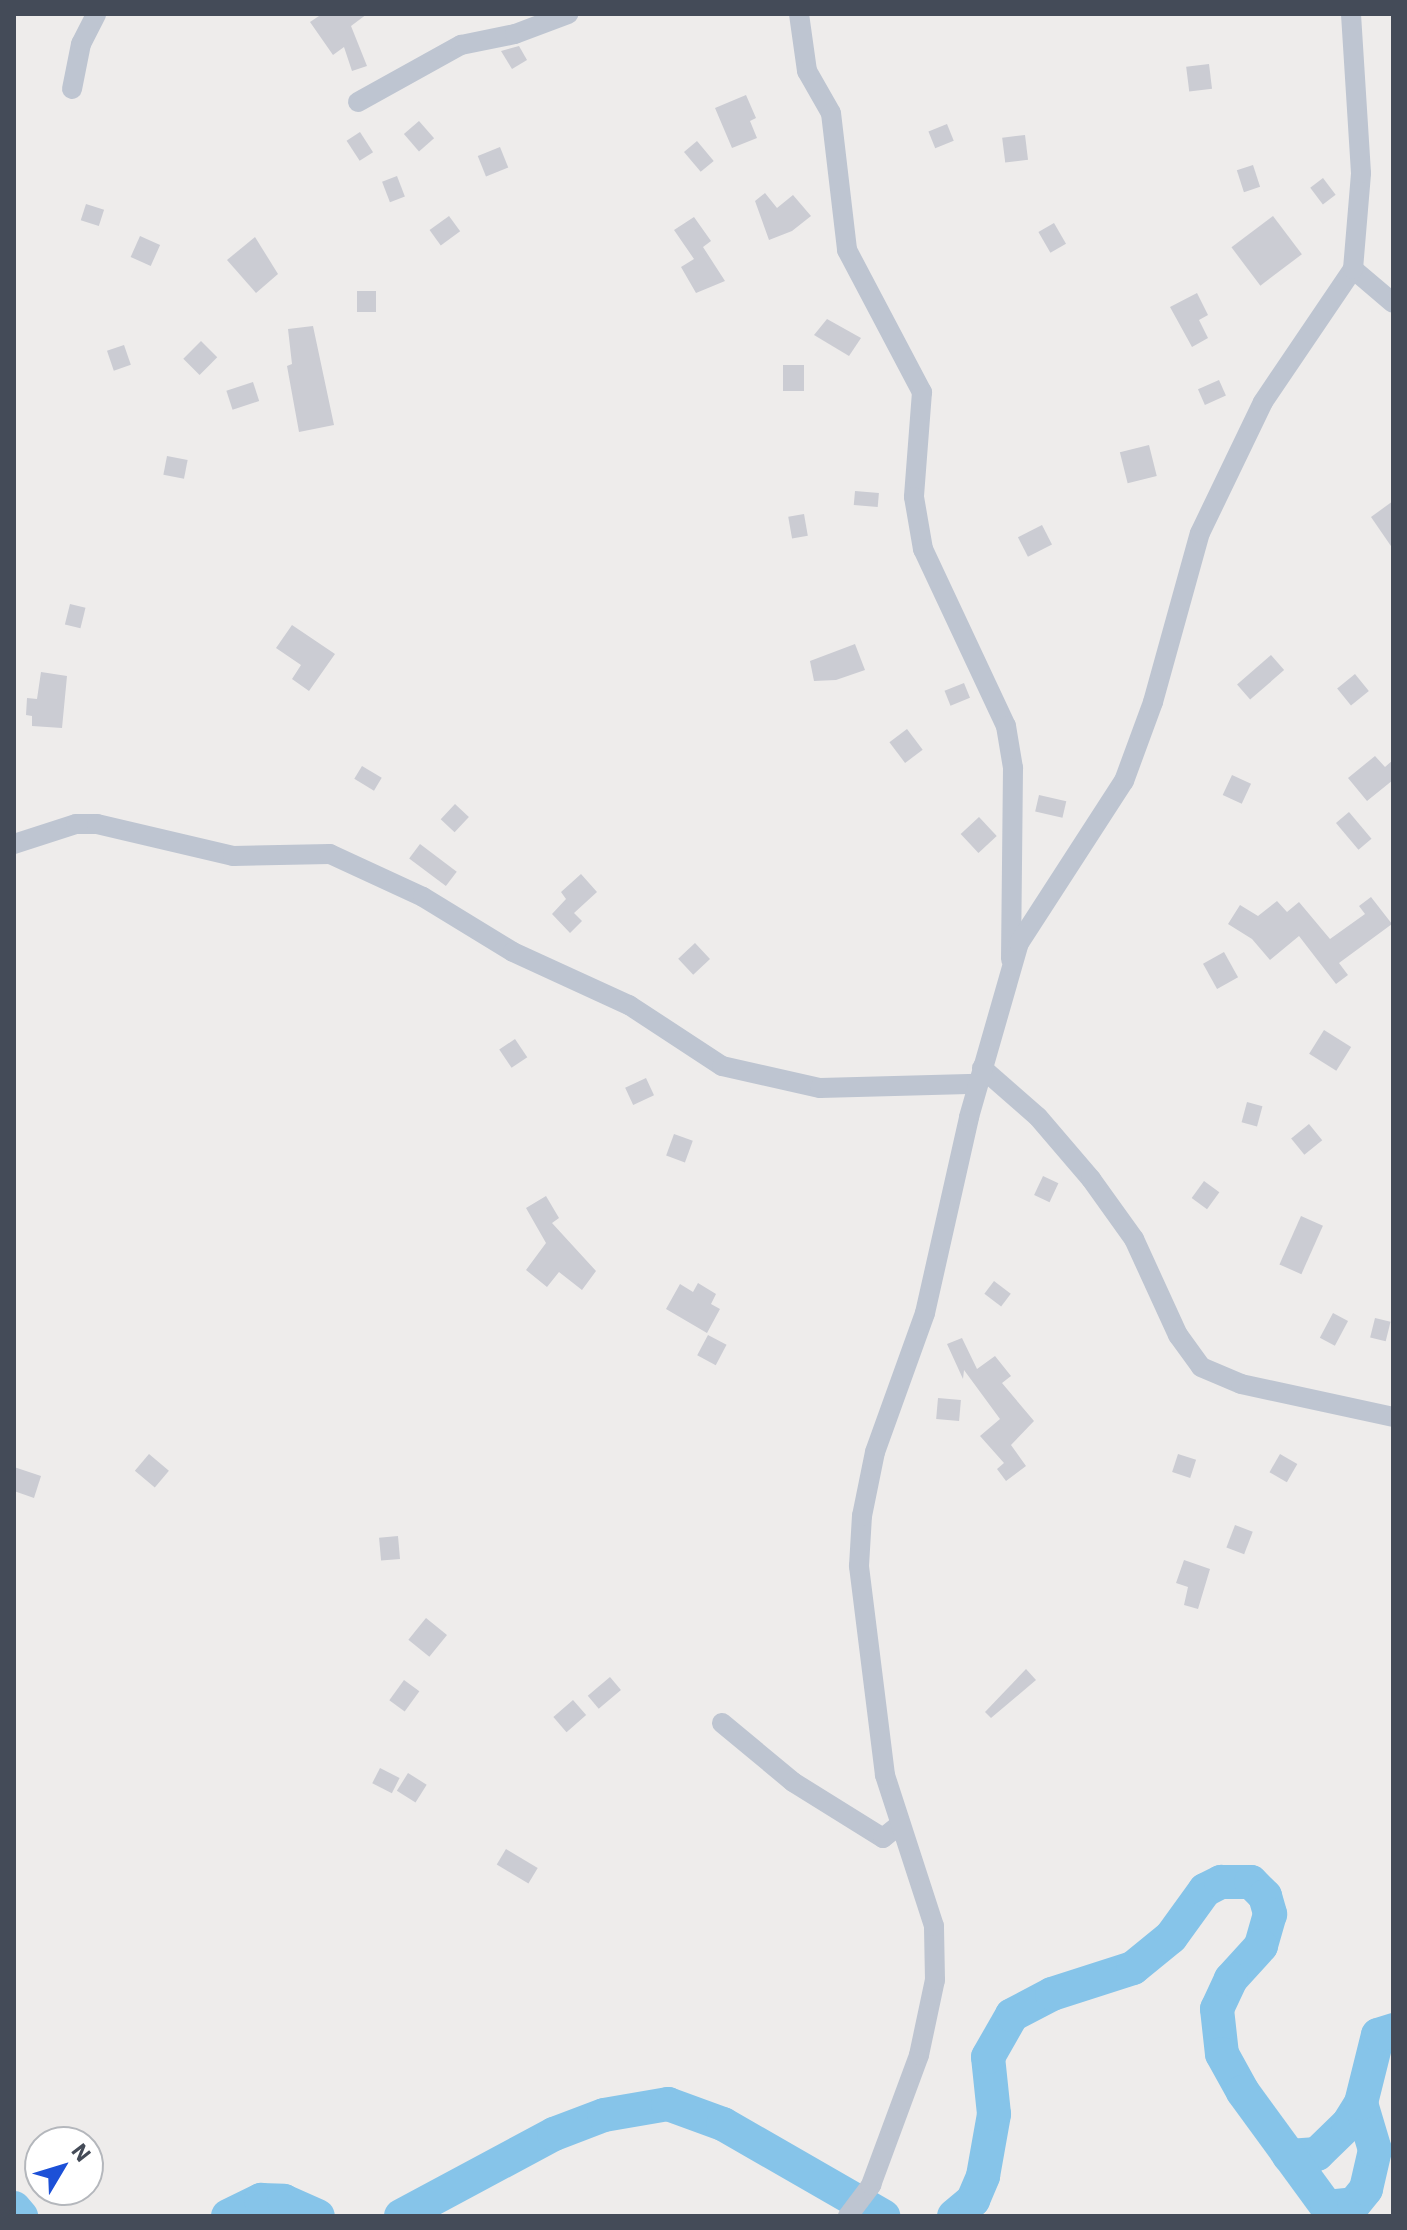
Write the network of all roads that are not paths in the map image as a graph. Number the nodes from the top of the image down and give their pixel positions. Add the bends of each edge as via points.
1 (96, 14) edge
2 (568, 14) edge
3 (799, 14) edge
4 (1351, 14) edge
5 (72, 89) dead end
6 (358, 102) dead end
7 (1353, 269) junction
8 (1393, 303) edge
9 (14, 844) edge
10 (1011, 963) junction
11 (980, 1076) junction
12 (1393, 1417) edge
13 (722, 1723) dead end
14 (900, 1824) junction
15 (848, 2216) edge

1 - 5 street via 81,44
2 - 6 street via 515,34 461,45
3 - 10 street via 807,71 831,113 847,250 922,392 914,497 923,549 1006,726 1013,768
4 - 7 street via 1361,173
7 - 8 street
7 - 10 street via 1263,402 1200,533 1136,755
9 - 11 street via 64,827 97,824 233,856 330,854 423,897 541,966 629,1005 722,1066 820,1088
10 - 11 street
11 - 12 street via 1038,1117 1091,1179 1134,1239 1178,1335 1201,1367 1241,1384
11 - 14 street via 925,1313 875,1452 862,1516 859,1566 885,1775
13 - 14 street via 793,1782 883,1838
14 - 15 street via 934,1926 935,1980 919,2055 871,2185

